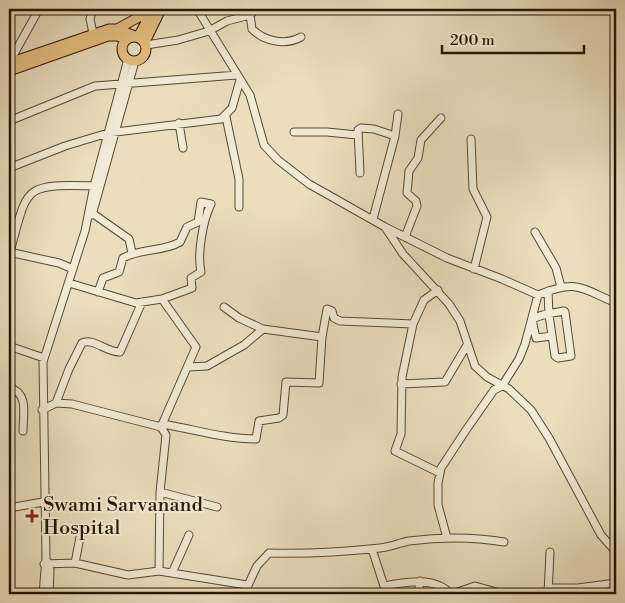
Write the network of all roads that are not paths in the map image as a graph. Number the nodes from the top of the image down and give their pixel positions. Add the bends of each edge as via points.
1 (39, 9) edge
2 (93, 9) edge
3 (156, 9) edge
4 (197, 9) edge
5 (256, 9) edge
6 (244, 16) junction
7 (117, 29) junction
8 (209, 31) junction
9 (93, 33) junction
10 (301, 37) dead end
11 (138, 40) junction
12 (131, 60) junction
13 (9, 63) edge
14 (9, 71) edge
15 (240, 80) junction
16 (124, 84) junction
17 (398, 114) dead end
18 (226, 117) junction
19 (441, 118) dead end
20 (9, 121) edge
21 (179, 123) junction
22 (112, 132) junction
23 (294, 132) dead end
24 (357, 135) junction
25 (395, 136) junction
26 (471, 139) dead end
27 (183, 148) dead end
28 (9, 168) edge
29 (101, 171) junction
30 (360, 173) dead end
31 (94, 186) junction
32 (239, 207) dead end
33 (92, 213) junction
34 (373, 219) junction
35 (385, 227) junction
36 (85, 231) junction
37 (535, 232) dead end
38 (405, 237) junction
39 (9, 252) edge
40 (132, 253) junction
41 (73, 269) junction
42 (474, 269) junction
43 (69, 283) junction
44 (561, 287) junction
45 (438, 290) junction
46 (548, 291) junction
47 (98, 292) junction
48 (538, 296) junction
49 (162, 299) junction
50 (142, 302) junction
51 (616, 303) edge
52 (224, 307) dead end
53 (549, 315) junction
54 (413, 324) junction
55 (263, 329) junction
56 (322, 336) junction
57 (552, 336) junction
58 (467, 344) junction
59 (9, 346) edge
60 (44, 358) junction
61 (189, 367) junction
62 (401, 384) junction
63 (502, 386) junction
64 (9, 387) edge
65 (56, 403) junction
66 (42, 410) junction
67 (162, 426) junction
68 (24, 430) dead end
69 (440, 473) junction
70 (160, 492) junction
71 (43, 502) junction
72 (217, 507) dead end
73 (9, 508) edge
74 (81, 532) dead end
75 (189, 535) dead end
76 (447, 538) junction
77 (504, 542) dead end
78 (372, 549) junction
79 (550, 552) dead end
80 (616, 552) edge
81 (46, 562) junction
82 (75, 563) junction
83 (159, 571) junction
84 (172, 574) junction
85 (420, 581) junction
86 (616, 583) edge
87 (247, 585) junction
88 (548, 591) edge
89 (43, 594) edge
90 (49, 594) edge
91 (244, 594) edge
92 (418, 594) edge
93 (452, 594) edge
94 (504, 594) edge

1 - 13 street
2 - 9 street via 90,15
3 - 7 main road
3 - 11 main road
4 - 8 street
5 - 6 street
6 - 8 street
6 - 10 street via 252,29 265,38 292,42
7 - 9 main road
7 - 11 main road
8 - 11 street via 178,40
8 - 15 street
9 - 13 main road
11 - 12 main road via 123,52
11 - 12 main road via 144,56
11 - 14 main road via 108,36
12 - 16 street
15 - 16 street
15 - 18 street
15 - 34 street via 250,95 264,145 331,198
16 - 20 street via 95,86
16 - 22 street
17 - 25 street
18 - 21 street
18 - 32 street via 239,179
19 - 38 street via 424,135 418,158 409,170 407,193 416,200 417,206
21 - 22 street
21 - 27 street
22 - 28 street
22 - 29 street
23 - 24 street
24 - 25 street via 358,130 365,128
24 - 30 street
25 - 34 street
26 - 42 street via 473,189 487,216
29 - 31 street
29 - 33 street
31 - 36 street
31 - 39 street via 46,186 32,192 23,205
33 - 36 street
33 - 40 street via 129,239
34 - 35 street
35 - 38 street
35 - 45 street via 403,254
36 - 41 street
37 - 44 street via 555,266
38 - 42 street
39 - 41 street
40 - 47 street via 124,258 119,272 103,278
40 - 49 street via 180,242 187,228 198,222 201,202 211,204 202,224 201,272 190,278 192,288
41 - 43 street
42 - 48 street
43 - 47 street
43 - 60 street
44 - 46 street
44 - 51 street via 575,285
45 - 54 street via 424,300
45 - 58 street via 460,321
46 - 48 street
46 - 53 street
47 - 50 street
48 - 63 street via 523,351
49 - 50 street
49 - 61 street via 196,347
50 - 65 street via 120,352 112,352 89,341 82,343 68,369
52 - 55 street
53 - 57 street
53 - 57 street via 532,320 537,339
53 - 57 street via 566,313 571,356 556,358
54 - 56 street via 340,321 334,318 330,309 326,313
54 - 62 street
55 - 56 street
55 - 61 street via 244,345 207,366
56 - 67 street via 319,383 286,382 283,415 259,421 256,439
58 - 62 street via 445,382
58 - 63 street via 475,366
59 - 60 street
60 - 66 street
61 - 67 street
62 - 69 street via 401,434 396,452
63 - 69 street via 494,390
63 - 80 street via 531,410 601,535
64 - 68 street via 23,397
65 - 66 street
65 - 67 street via 83,406
66 - 71 street
67 - 70 street via 166,442
69 - 76 street via 438,505
70 - 72 street
70 - 83 street
71 - 73 street
71 - 81 street
74 - 82 street
75 - 84 street
76 - 77 street
76 - 78 street
78 - 85 street via 384,586
78 - 87 street via 269,553 256,566
79 - 88 street
81 - 82 street
81 - 89 street
81 - 90 street
82 - 83 street via 128,575
83 - 84 street
84 - 87 street
85 - 92 street
85 - 93 street
86 - 88 street
87 - 91 street
93 - 94 street via 475,586

